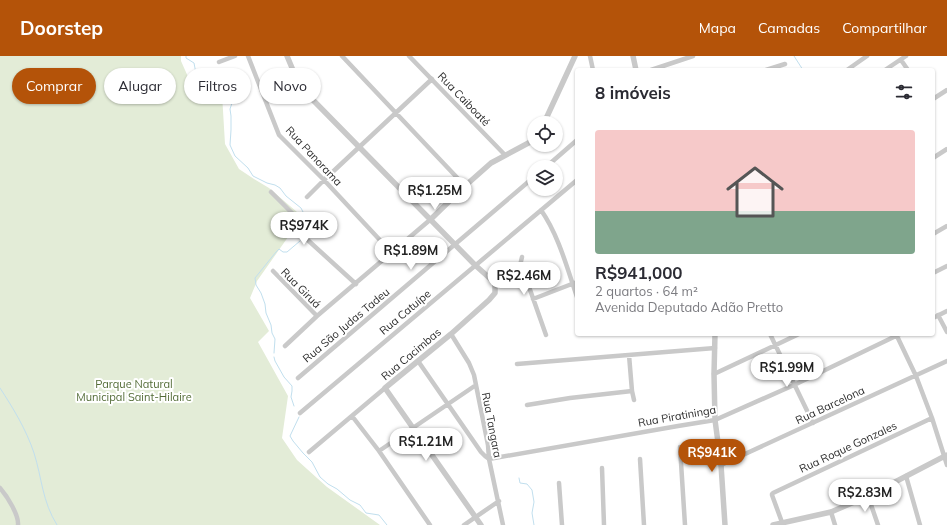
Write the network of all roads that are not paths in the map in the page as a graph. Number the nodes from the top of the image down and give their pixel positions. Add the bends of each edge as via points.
1 (235, 56) edge
2 (248, 56) edge
3 (287, 56) edge
4 (342, 56) edge
5 (409, 56) edge
6 (575, 56) edge
7 (590, 56) edge
8 (633, 56) edge
9 (693, 56) edge
10 (867, 56) edge
11 (906, 56) edge
12 (688, 57) edge
13 (901, 60) junction
14 (219, 62) dead end
15 (785, 64) dead end
16 (593, 68) edge
17 (636, 68) edge
18 (657, 68) edge
19 (772, 68) edge
20 (850, 68) edge
21 (888, 68) edge
22 (907, 68) edge
23 (432, 79) junction
24 (947, 90) edge
25 (935, 98) edge
26 (395, 113) junction
27 (547, 116) edge
28 (575, 142) edge
29 (527, 144) edge
30 (359, 147) junction
31 (947, 150) edge
32 (505, 155) junction
33 (935, 157) edge
34 (554, 160) edge
35 (324, 180) junction
36 (575, 182) edge
37 (527, 183) edge
38 (465, 186) junction
39 (271, 192) dead end
40 (307, 197) dead end
41 (540, 210) junction
42 (431, 219) junction
43 (947, 226) edge
44 (935, 233) edge
45 (455, 244) junction
46 (392, 253) junction
47 (522, 257) dead end
48 (475, 265) junction
49 (947, 266) edge
50 (519, 270) junction
51 (273, 271) dead end
52 (935, 272) edge
53 (575, 283) edge
54 (356, 284) junction
55 (495, 285) junction
56 (533, 299) junction
57 (947, 311) edge
58 (938, 315) junction
59 (317, 316) junction
60 (935, 317) edge
61 (947, 332) edge
62 (451, 334) junction
63 (546, 335) dead end
64 (715, 336) edge
65 (771, 336) edge
66 (795, 336) edge
67 (896, 336) edge
68 (898, 336) edge
69 (776, 345) junction
70 (285, 346) dead end
71 (715, 348) junction
72 (629, 355) junction
73 (418, 361) junction
74 (947, 361) edge
75 (517, 364) dead end
76 (714, 374) junction
77 (916, 376) junction
78 (298, 378) dead end
79 (476, 385) junction
80 (794, 385) junction
81 (386, 388) junction
82 (632, 391) junction
83 (634, 400) dead end
84 (448, 404) junction
85 (527, 405) dead end
86 (300, 413) dead end
87 (352, 416) junction
88 (932, 418) junction
89 (715, 420) junction
90 (813, 423) junction
91 (413, 428) junction
92 (680, 447) dead end
93 (309, 452) dead end
94 (379, 452) junction
95 (946, 456) edge
96 (489, 459) junction
97 (640, 459) dead end
98 (721, 465) junction
99 (947, 465) edge
100 (602, 468) dead end
101 (906, 476) junction
102 (559, 483) dead end
103 (0, 488) edge
104 (868, 496) junction
105 (499, 501) junction
106 (831, 512) junction
107 (475, 517) junction
108 (783, 524) edge
109 (18, 525) edge
110 (430, 525) edge
111 (464, 525) edge
112 (481, 525) edge
113 (503, 525) edge
114 (562, 525) edge
115 (604, 525) edge
116 (644, 525) edge
117 (685, 525) edge
118 (725, 525) edge
119 (773, 525) edge
120 (835, 525) edge
121 (878, 525) edge
122 (920, 525) edge

1 - 14 street
2 - 35 street, Rua Panorama via 279,135
3 - 30 street via 295,76 312,99
4 - 26 street
5 - 23 street, Rua Caiboaté
6 - 27 street
7 - 16 street
8 - 17 street
9 - 12 street
10 - 20 street
11 - 13 street
12 - 18 street
13 - 21 street
13 - 22 street
15 - 19 street
23 - 26 street
23 - 32 street, Rua Caiboaté
24 - 25 street
26 - 30 street
26 - 38 street
28 - 34 street
29 - 32 street
30 - 35 street
30 - 42 street
31 - 33 street
32 - 38 street
35 - 40 street
35 - 46 street, Rua Panorama
36 - 41 street, Rua Catuípe
37 - 45 street, Rua São Judas Tadeu
38 - 42 street
39 - 54 street via 295,216 300,233
41 - 48 street, Rua Catuípe
41 - 53 street via 549,222
42 - 45 street
42 - 46 street
43 - 44 street
45 - 48 street
45 - 78 street, Rua São Judas Tadeu
46 - 54 street
47 - 50 street
48 - 55 street
48 - 86 street, Rua Catuípe
49 - 52 street
50 - 55 street, Rua Cacimbas
50 - 56 street via 523,273
51 - 59 street, Rua Giruá
53 - 56 street
54 - 59 street
55 - 62 street, Rua Cacimbas via 495,293 489,300
56 - 63 street
57 - 58 street
58 - 60 street
58 - 61 street
59 - 70 street
62 - 73 street, Rua Cacimbas
62 - 79 street, Rua Tangara via 469,363
64 - 71 street
65 - 69 street
66 - 69 street
67 - 80 street, Rua Piratininga
68 - 77 street
69 - 76 street
69 - 80 street
71 - 72 street
71 - 76 street
72 - 75 street
72 - 82 street
73 - 81 street, Rua Cacimbas
73 - 84 street
74 - 77 street, Rua Barcelona
76 - 89 street
77 - 88 street
77 - 90 street, Rua Barcelona
79 - 84 street
79 - 96 street, Rua Tangara
80 - 89 street, Rua Piratininga
80 - 90 street
81 - 87 street, Rua Cacimbas
81 - 91 street
82 - 83 street
82 - 85 street
84 - 91 street
84 - 96 street via 481,452
87 - 93 street, Rua Cacimbas
87 - 94 street
88 - 95 street
88 - 108 street, Rua Roque Gonzales via 772,494
89 - 96 street, Rua Piratininga
89 - 98 street
90 - 98 street, Rua Barcelona
91 - 94 street
91 - 107 street
92 - 117 street
94 - 110 street
95 - 99 street
95 - 101 street
96 - 105 street, Rua Tangara
97 - 116 street
98 - 118 street
100 - 115 street
101 - 104 street
101 - 122 street
102 - 114 street
103 - 109 street via 7,496
104 - 106 street
104 - 121 street
105 - 107 street
105 - 113 street, Rua Tangara
106 - 108 street
106 - 120 street
107 - 111 street
107 - 112 street
108 - 119 street

